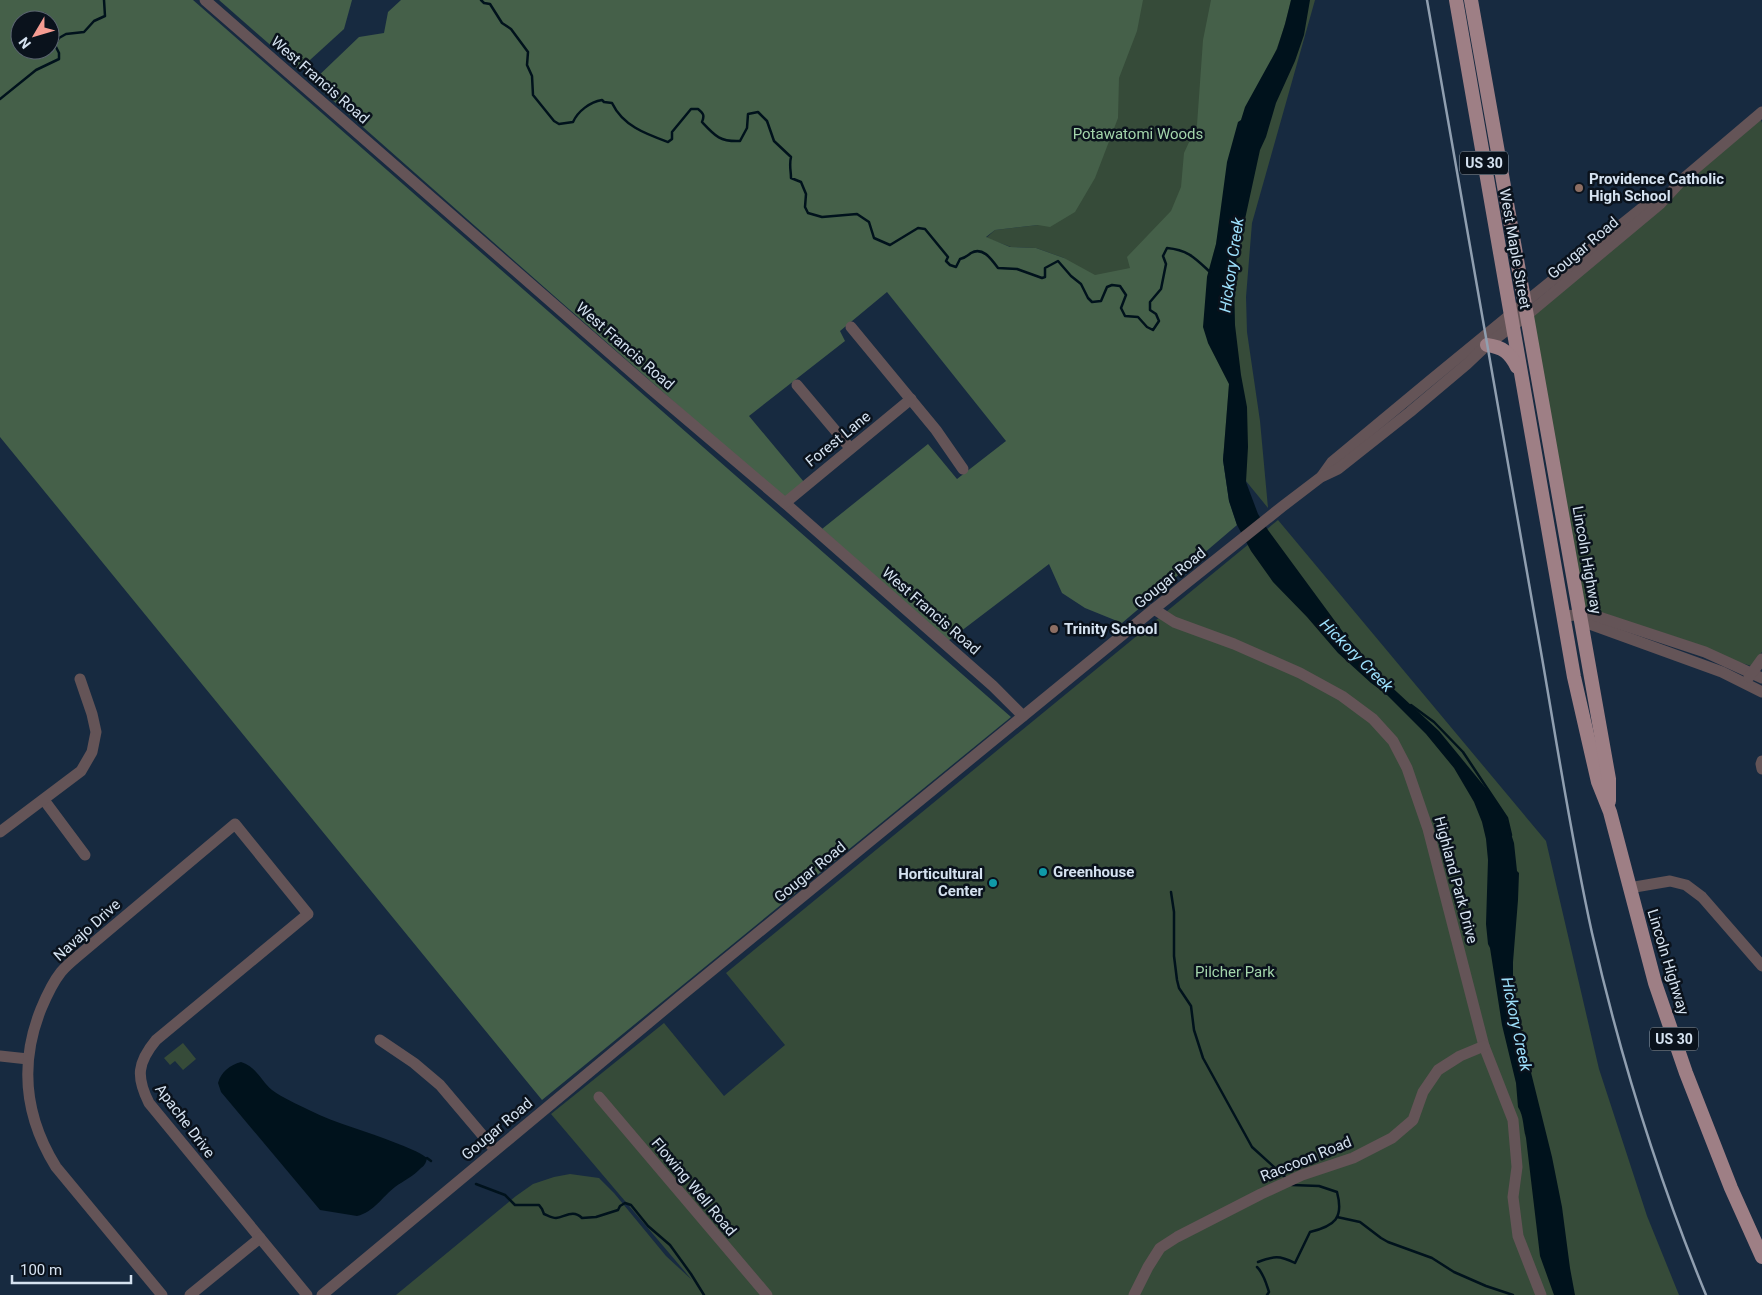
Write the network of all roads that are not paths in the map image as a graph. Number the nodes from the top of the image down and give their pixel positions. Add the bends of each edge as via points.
1 (205, 0) edge
2 (1456, 0) edge
3 (1472, 0) edge
4 (1762, 112) edge
5 (1525, 308) junction
6 (1511, 320) junction
7 (851, 328) dead end
8 (1487, 345) junction
9 (1520, 372) junction
10 (797, 385) dead end
11 (911, 399) junction
12 (850, 448) junction
13 (963, 469) dead end
14 (1321, 477) junction
15 (785, 502) junction
16 (1154, 609) junction
17 (1580, 615) junction
18 (1563, 616) junction
19 (1762, 658) edge
20 (1757, 675) edge
21 (80, 679) dead end
22 (1746, 683) junction
23 (1762, 692) edge
24 (1023, 716) junction
25 (1762, 761) edge
26 (1762, 769) edge
27 (44, 800) junction
28 (1610, 812) junction
29 (235, 824) joint
30 (0, 832) edge
31 (84, 855) dead end
32 (1629, 888) junction
33 (1762, 966) edge
34 (380, 1040) dead end
35 (1484, 1046) junction
36 (0, 1056) edge
37 (28, 1060) junction
38 (599, 1098) dead end
39 (495, 1150) junction
40 (260, 1238) junction
41 (1762, 1257) edge
42 (162, 1295) edge
43 (190, 1295) edge
44 (307, 1295) edge
45 (322, 1295) edge
46 (767, 1295) edge
47 (1134, 1295) edge
48 (1541, 1295) edge

1 - 15 street, West Francis Road
2 - 6 main road, West Maple Street / US 30
3 - 5 main road, West Maple Street / US 30
4 - 5 street, Gougar Road via 1673,188 1660,204
5 - 6 street, Gougar Road
5 - 17 main road, Lincoln Highway / US 30
6 - 8 street, Gougar Road
6 - 9 main road, Lincoln Highway / US 30
6 - 14 street, Gougar Road via 1332,462
7 - 11 street
8 - 9 main road via 1505,350
8 - 14 street, Gougar Road via 1410,412 1338,469
9 - 18 main road, Lincoln Highway / US 30
10 - 12 street
11 - 12 street, Forest Lane
11 - 13 street
12 - 15 street, Forest Lane
14 - 16 street, Gougar Road
15 - 24 street, West Francis Road
16 - 24 street, Gougar Road
16 - 35 street, Highland Park Drive via 1174,622 1300,672 1342,696 1373,719 1393,741 1407,768 1428,829
17 - 18 street
17 - 20 street via 1590,614 1705,652
17 - 22 street via 1587,623
17 - 28 main road, Lincoln Highway / US 30 via 1609,779
18 - 28 main road, Lincoln Highway / US 30 via 1588,743
19 - 20 street
20 - 22 street
21 - 27 street via 96,732 92,752 82,771
22 - 23 street
24 - 39 street, Gougar Road
25 - 26 street
27 - 30 street
27 - 31 street
28 - 32 main road, Lincoln Highway / US 30
29 - 37 street, Navajo Drive via 60,973 35,1024
29 - 40 street, Apache Drive via 308,914 156,1040 142,1060 140,1073 141,1087 149,1103
32 - 33 street via 1670,881 1686,885 1702,897
32 - 41 main road, Lincoln Highway / US 30 via 1655,982 1686,1073
34 - 39 street via 440,1085
35 - 47 street, Raccoon Road via 1438,1070 1424,1092 1413,1120 1392,1138 1354,1158 1302,1175 1260,1194 1160,1248
35 - 48 street, Highland Park Drive via 1512,1120 1517,1167 1513,1197 1518,1236
36 - 37 street
37 - 42 street, Navajo Drive via 32,1113 46,1151
38 - 46 street, Flowing Well Road
39 - 45 street, Gougar Road
40 - 43 street
40 - 44 street, Apache Drive

